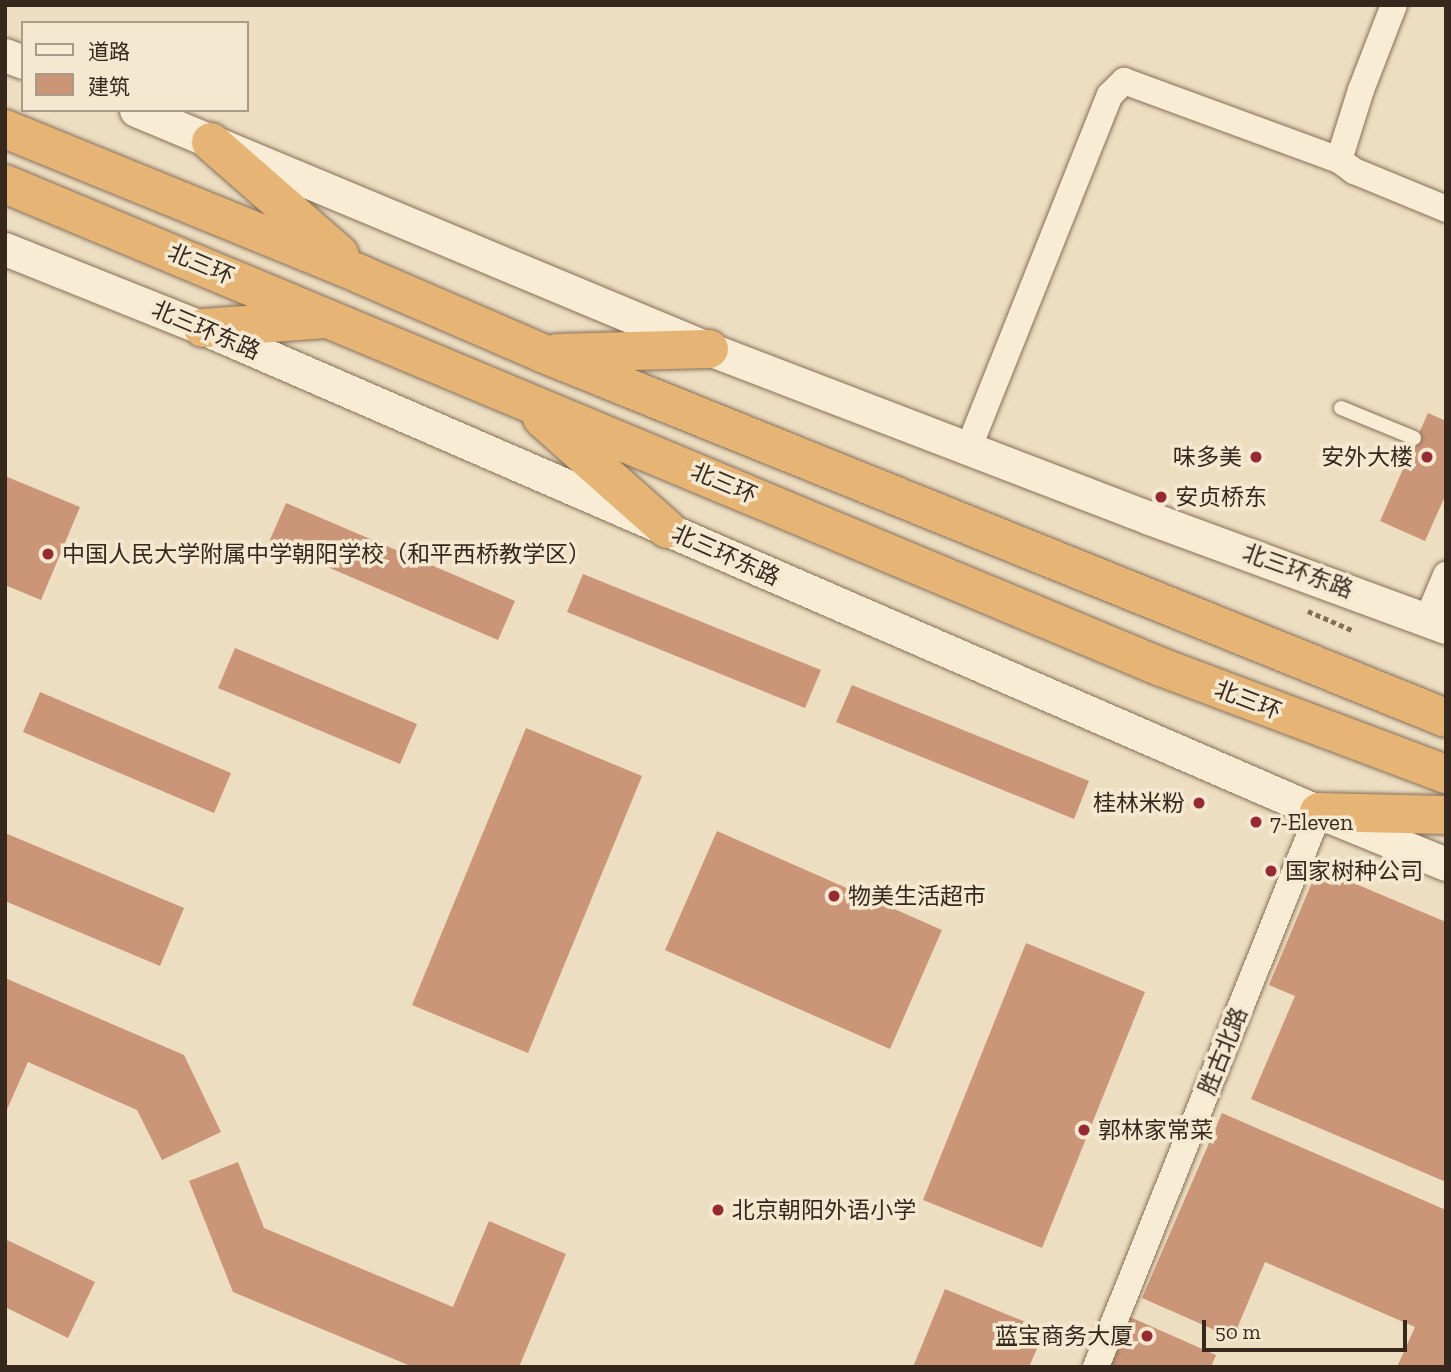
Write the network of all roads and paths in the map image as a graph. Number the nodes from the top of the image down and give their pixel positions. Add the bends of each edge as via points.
1 (1394, 5) edge
2 (141, 112) edge
3 (5, 129) edge
4 (211, 142) junction
5 (1339, 160) junction
6 (5, 184) edge
7 (1446, 209) edge
8 (7, 249) edge
9 (362, 275) junction
10 (332, 318) junction
11 (203, 328) junction
12 (709, 349) junction
13 (542, 353) junction
14 (520, 398) junction
15 (1341, 408) dead end
16 (1414, 439) dead end
17 (969, 447) junction
18 (667, 529) junction
19 (1446, 575) edge
20 (1437, 622) edge
21 (1446, 718) edge
22 (1446, 774) edge
23 (1319, 812) junction
24 (1446, 815) edge
25 (1445, 864) edge
26 (1097, 1367) edge

1 - 5 street
2 - 4 street, 北三环东路
3 - 9 highway
4 - 9 highway
4 - 12 street, 北三环东路
5 - 7 street via 1354,171
5 - 17 street via 1124,81 1110,95
6 - 10 highway, 北三环
8 - 11 street, 北三环东路
9 - 13 highway
10 - 11 highway
10 - 14 highway, 北三环
11 - 18 street, 北三环东路
12 - 13 highway
12 - 17 street, 北三环东路
13 - 21 highway
14 - 18 highway
14 - 22 highway, 北三环 via 1161,667
15 - 16 lane
17 - 20 street, 北三环东路
18 - 23 street, 北三环东路
19 - 20 street
23 - 24 highway
23 - 25 street, 北三环东路
23 - 26 street, 胜古北路

